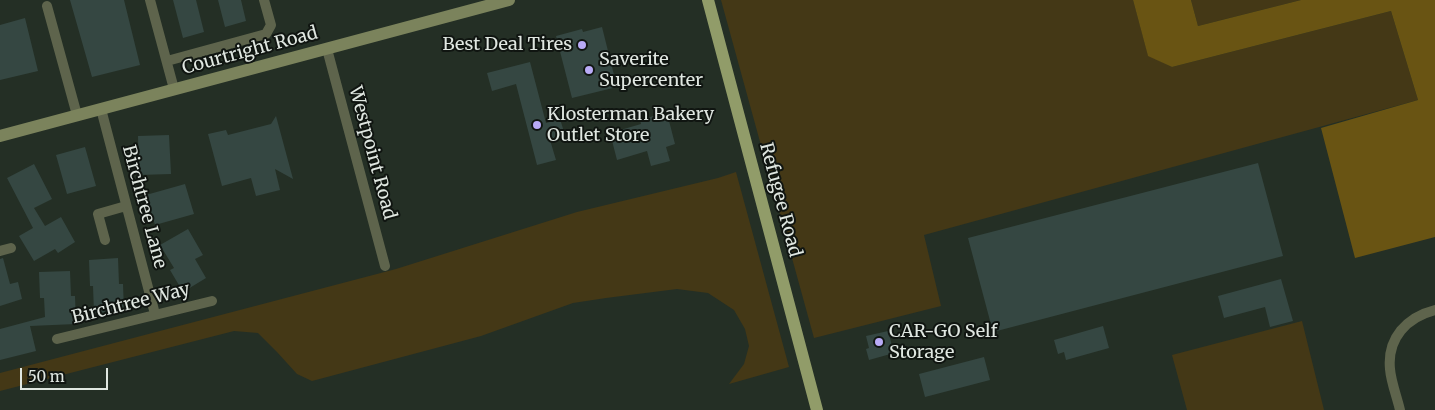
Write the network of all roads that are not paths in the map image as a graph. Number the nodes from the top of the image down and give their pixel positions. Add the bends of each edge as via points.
1 (150, 0) edge
2 (264, 0) edge
3 (509, 0) edge
4 (708, 0) edge
5 (47, 6) dead end
6 (327, 49) junction
7 (167, 61) junction
8 (174, 89) junction
9 (101, 109) junction
10 (77, 115) junction
11 (0, 136) edge
12 (126, 206) junction
13 (105, 240) dead end
14 (11, 248) dead end
15 (0, 250) edge
16 (385, 266) dead end
17 (212, 300) dead end
18 (1435, 310) edge
19 (155, 314) junction
20 (57, 339) dead end
21 (817, 410) edge
22 (1400, 410) edge

1 - 7 street
2 - 7 street via 271,25 266,34
3 - 6 street, Courtright Road
4 - 21 main road, Refugee Road
5 - 10 street
6 - 8 street, Courtright Road
6 - 16 street, Westpoint Road
7 - 8 street
8 - 9 street, Courtright Road
9 - 10 street, Courtright Road
9 - 12 street, Birchtree Lane
10 - 11 street, Courtright Road
12 - 13 street via 98,214
12 - 19 street, Birchtree Lane
14 - 15 street
17 - 19 street, Birchtree Way
18 - 22 street via 1410,321 1393,343 1390,370
19 - 20 street, Birchtree Way

